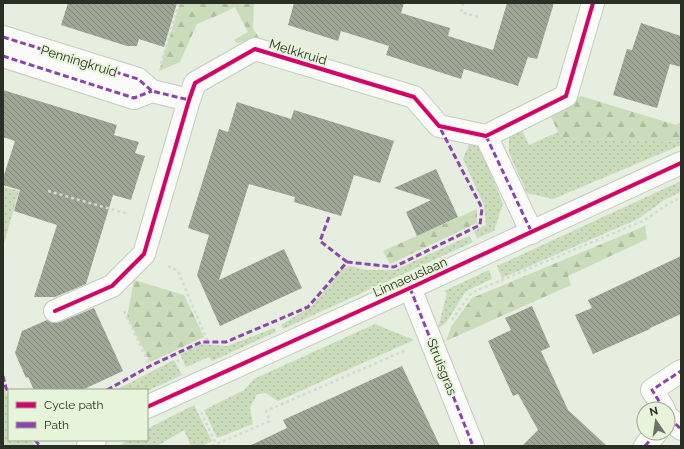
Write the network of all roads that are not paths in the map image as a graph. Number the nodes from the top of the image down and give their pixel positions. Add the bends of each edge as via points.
1 (593, 3) edge
2 (3, 37) edge
3 (3, 56) edge
4 (152, 91) junction
5 (189, 100) junction
6 (486, 136) junction
7 (681, 163) edge
8 (532, 232) junction
9 (410, 288) junction
10 (55, 311) dead end
11 (681, 371) edge
12 (658, 401) edge
13 (148, 407) edge
14 (473, 446) edge

1 - 6 street via 566,96
2 - 4 street, Penningkruid via 138,79
3 - 4 street, Penningkruid via 134,98
4 - 5 street, Penningkruid
5 - 6 street, Melkkruid via 195,83 255,49 414,97 439,126
5 - 10 street, Melkkruid via 144,254 112,286
6 - 8 street
7 - 8 street, Linnaeuslaan
8 - 9 street, Linnaeuslaan
9 - 13 street, Linnaeuslaan
9 - 14 street, Struisgras
11 - 12 street via 652,390

